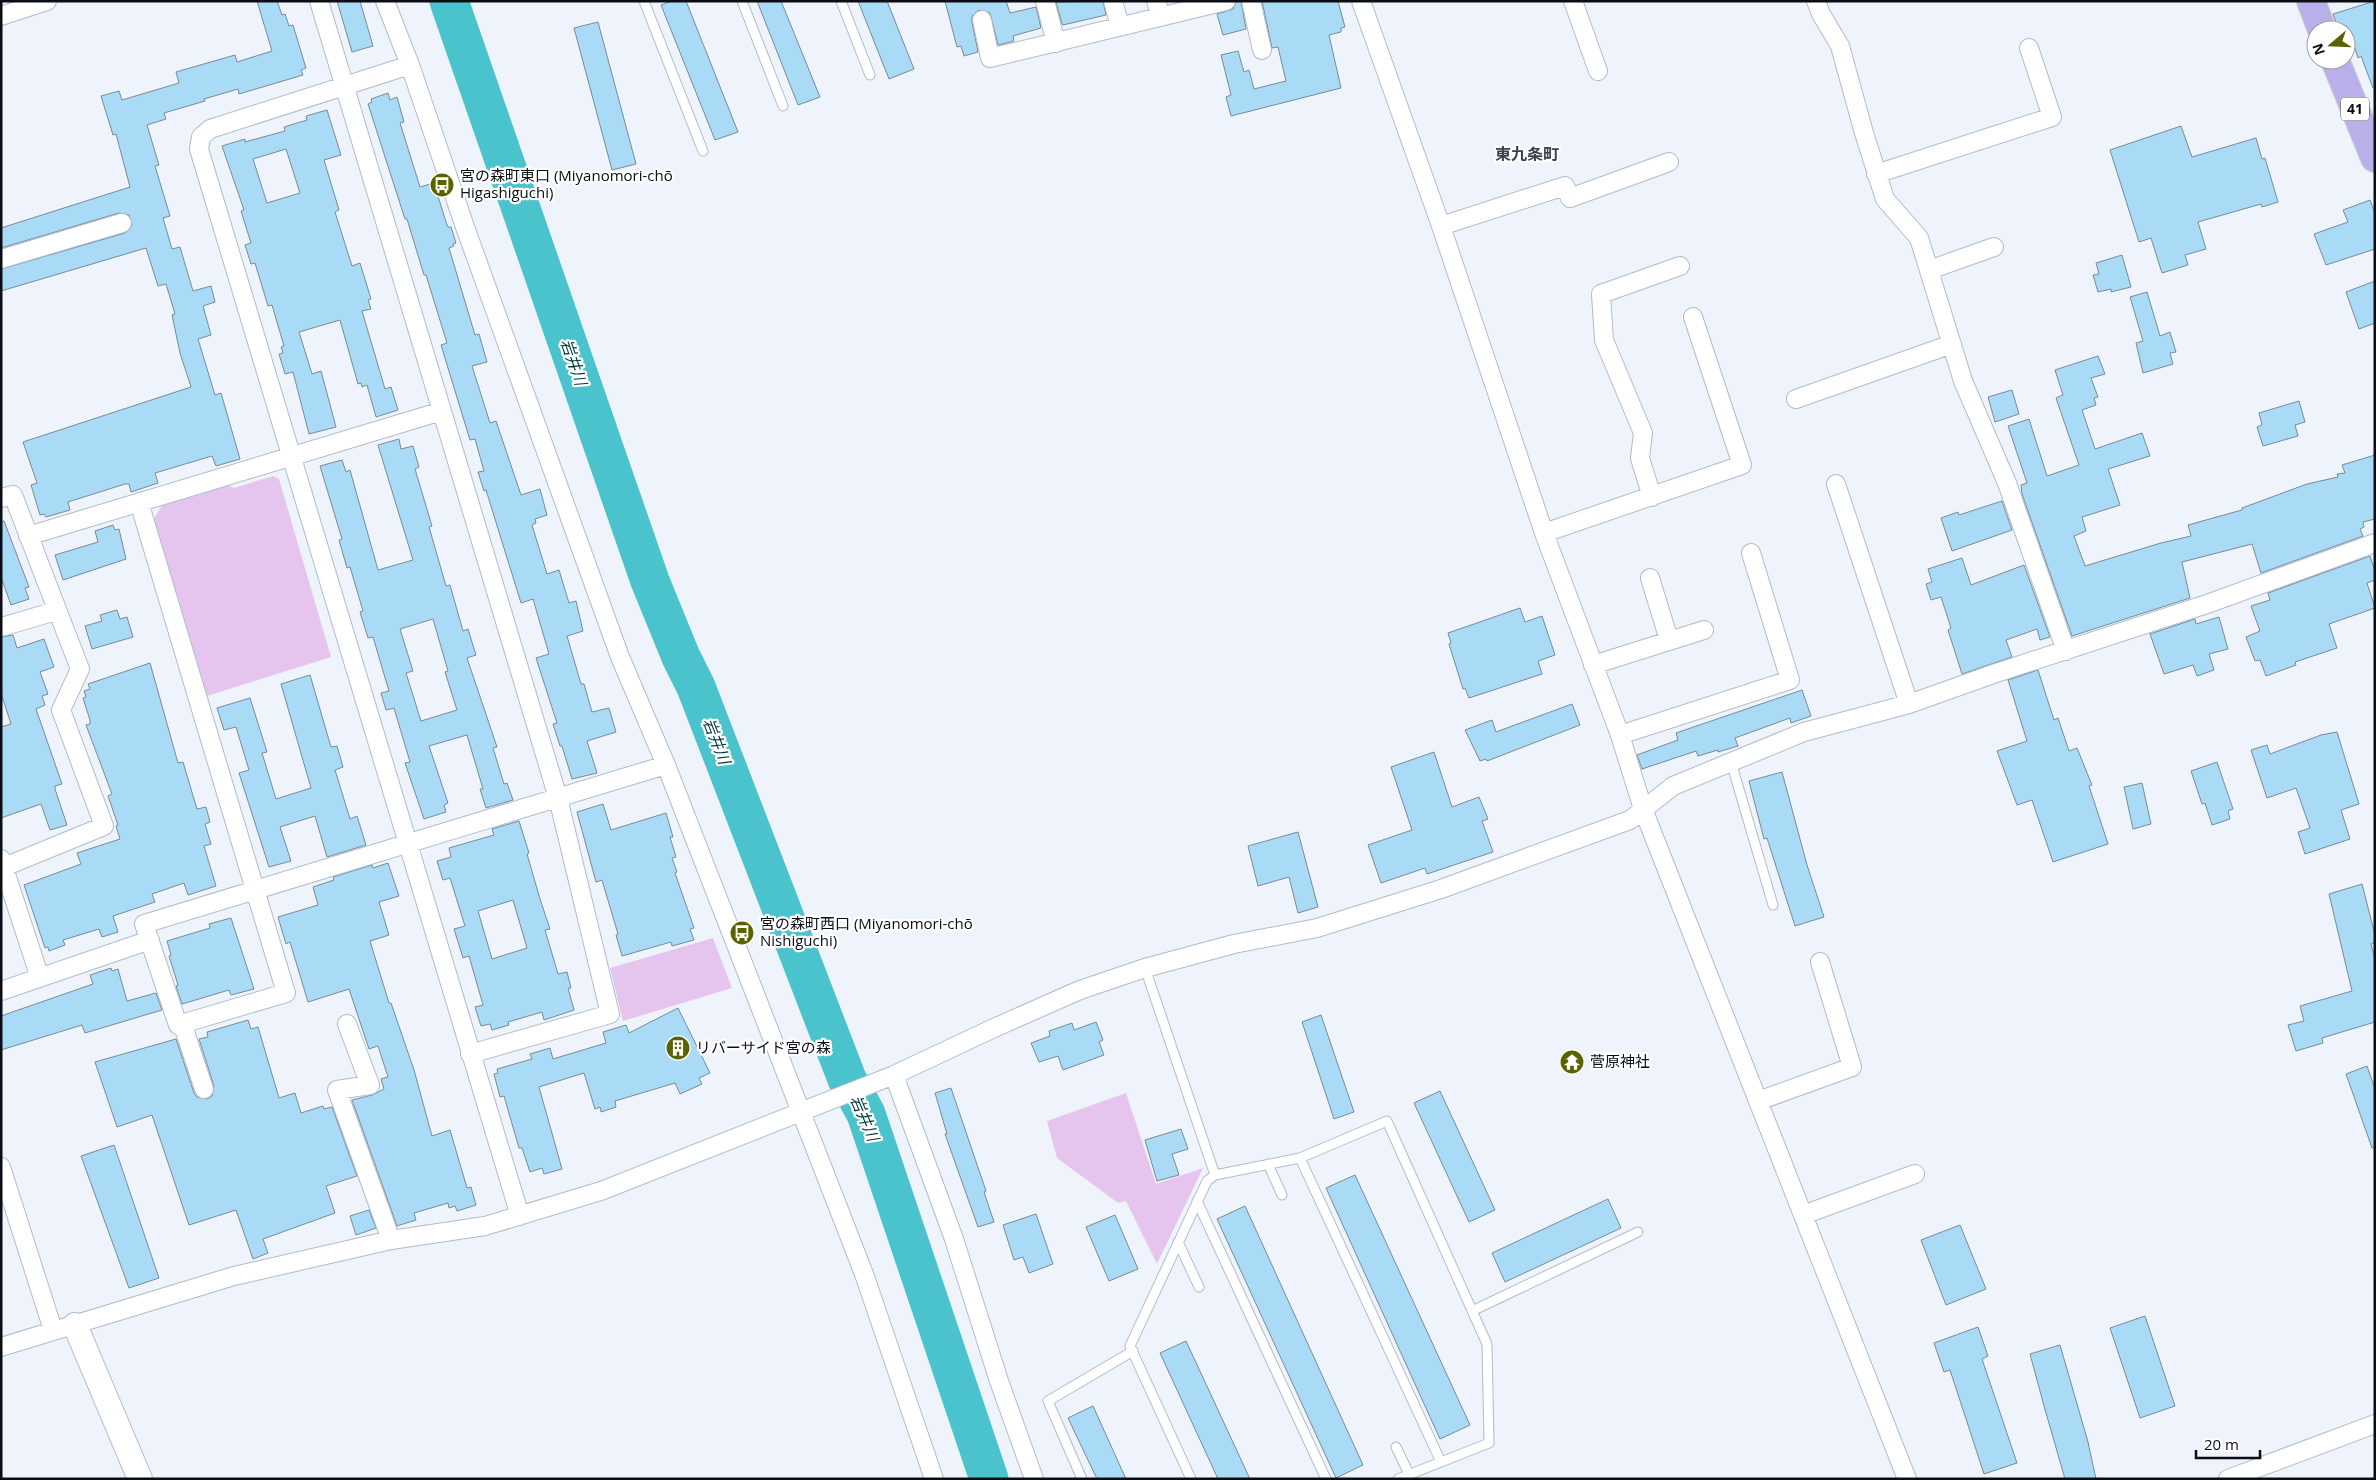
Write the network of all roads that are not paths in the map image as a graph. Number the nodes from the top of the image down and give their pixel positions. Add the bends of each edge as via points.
1 (47, 1) edge
2 (318, 1) edge
3 (385, 1) edge
4 (644, 1) edge
5 (742, 1) edge
6 (841, 1) edge
7 (1045, 1) edge
8 (1113, 1) edge
9 (1226, 1) edge
10 (1251, 1) edge
11 (1361, 1) edge
12 (1573, 1) edge
13 (1816, 1) edge
14 (2311, 1) edge
15 (1159, 9) edge
16 (1, 16) edge
17 (982, 20) dead end
18 (2318, 20) edge
19 (1120, 26) junction
20 (1056, 43) junction
21 (2029, 48) dead end
22 (1262, 50) dead end
23 (410, 65) junction
24 (1598, 70) dead end
25 (2338, 70) edge
26 (870, 75) dead end
27 (345, 88) junction
28 (783, 106) dead end
29 (703, 151) dead end
30 (2375, 158) edge
31 (1669, 162) dead end
32 (1876, 174) junction
33 (122, 223) dead end
34 (1441, 226) junction
35 (1994, 247) dead end
36 (1, 259) edge
37 (1680, 266) dead end
38 (1929, 270) junction
39 (1693, 317) dead end
40 (1952, 344) junction
41 (1796, 399) dead end
42 (442, 411) junction
43 (292, 457) junction
44 (1836, 484) dead end
45 (1652, 497) junction
46 (1, 498) edge
47 (139, 502) junction
48 (1544, 533) junction
49 (28, 536) junction
50 (2375, 543) edge
51 (1751, 553) dead end
52 (1650, 578) dead end
53 (56, 611) junction
54 (1, 627) edge
55 (1704, 630) dead end
56 (1669, 640) junction
57 (2066, 651) junction
58 (1593, 665) junction
59 (1909, 704) junction
60 (1620, 735) junction
61 (1731, 762) junction
62 (666, 765) junction
63 (558, 798) junction
64 (1643, 809) junction
65 (409, 842) junction
66 (2, 863) edge
67 (254, 890) junction
68 (1773, 905) dead end
69 (150, 940) junction
70 (1820, 962) dead end
71 (1145, 968) junction
72 (40, 978) junction
73 (1, 991) edge
74 (182, 1023) junction
75 (347, 1024) dead end
76 (470, 1054) junction
77 (889, 1077) junction
78 (204, 1089) dead end
79 (1758, 1101) junction
80 (808, 1110) junction
81 (1300, 1158) junction
82 (1268, 1164) junction
83 (1, 1167) edge
84 (1914, 1174) dead end
85 (1215, 1175) junction
86 (1282, 1195) dead end
87 (1197, 1202) junction
88 (1803, 1215) junction
89 (520, 1216) junction
90 (1638, 1232) dead end
91 (391, 1240) junction
92 (1178, 1242) junction
93 (1199, 1287) dead end
94 (1472, 1311) junction
95 (64, 1327) junction
96 (1, 1346) edge
97 (1132, 1351) junction
98 (2375, 1424) edge
99 (1396, 1447) dead end
100 (1441, 1462) junction
101 (1409, 1474) junction
102 (140, 1479) edge
103 (934, 1479) edge
104 (1034, 1479) edge
105 (1082, 1479) edge
106 (1192, 1479) edge
107 (1326, 1479) edge
108 (1398, 1479) edge
109 (1907, 1479) edge
110 (2228, 1479) edge

1 - 16 street
2 - 27 street
3 - 23 street
4 - 29 lane
5 - 28 lane
6 - 26 lane
7 - 20 street
8 - 19 street
9 - 15 street
10 - 22 street
11 - 34 street
12 - 24 street
13 - 32 street via 1840,46
14 - 18 main road
15 - 19 street
17 - 20 street via 990,58
19 - 20 street
21 - 32 street via 2052,117
23 - 27 street
23 - 62 street via 620,656
25 - 30 main road, 41
27 - 42 street
27 - 43 street via 210,129 201,137 200,143 200,155
31 - 34 street via 1570,198 1565,186
32 - 38 street via 1885,199 1919,238
33 - 36 street
34 - 48 street
35 - 38 street
37 - 45 street via 1600,294 1604,340 1643,433 1640,458
38 - 40 street
39 - 45 street via 1742,465
40 - 41 street
40 - 57 street via 1963,381 2007,483
42 - 43 street
42 - 63 street
43 - 47 street
43 - 65 street
44 - 59 street
45 - 48 street
46 - 49 street via 13,495
47 - 49 street
47 - 67 street
48 - 58 street
49 - 53 street
50 - 57 street
51 - 60 street via 1790,680
52 - 56 street
53 - 54 street
53 - 66 street via 80,669 61,710 104,826
55 - 56 street
56 - 58 street
57 - 59 street
58 - 60 street
59 - 61 street via 1804,732
60 - 64 street
61 - 64 street via 1673,786
61 - 68 lane
62 - 63 street
62 - 80 street
63 - 65 street
63 - 76 street via 610,1014
64 - 71 street via 1630,820 1441,889 1317,928 1234,944
64 - 79 street
65 - 67 street
65 - 76 street
66 - 72 street
67 - 69 street via 144,924
67 - 74 street via 286,993
69 - 72 street
69 - 74 street via 178,1024
70 - 79 street via 1852,1068
71 - 77 street via 1080,990
71 - 85 lane
72 - 73 street
74 - 78 street
75 - 91 street via 370,1084 337,1090
76 - 89 street
77 - 80 street
77 - 104 street via 954,1239
79 - 88 street
80 - 89 street via 601,1191
80 - 103 street
81 - 82 lane
81 - 94 lane via 1387,1121
81 - 100 lane
82 - 85 lane
82 - 86 lane
83 - 95 street
84 - 88 street
85 - 87 lane via 1207,1180
87 - 92 lane
87 - 107 lane
88 - 109 street
89 - 91 street via 485,1226
90 - 94 lane
91 - 95 street via 234,1276
92 - 93 lane
92 - 97 lane via 1130,1346
94 - 100 lane via 1487,1344 1489,1443
95 - 96 street
95 - 102 street
97 - 105 lane via 1048,1401
97 - 106 lane
98 - 110 street
99 - 101 lane
100 - 101 lane
101 - 108 lane

